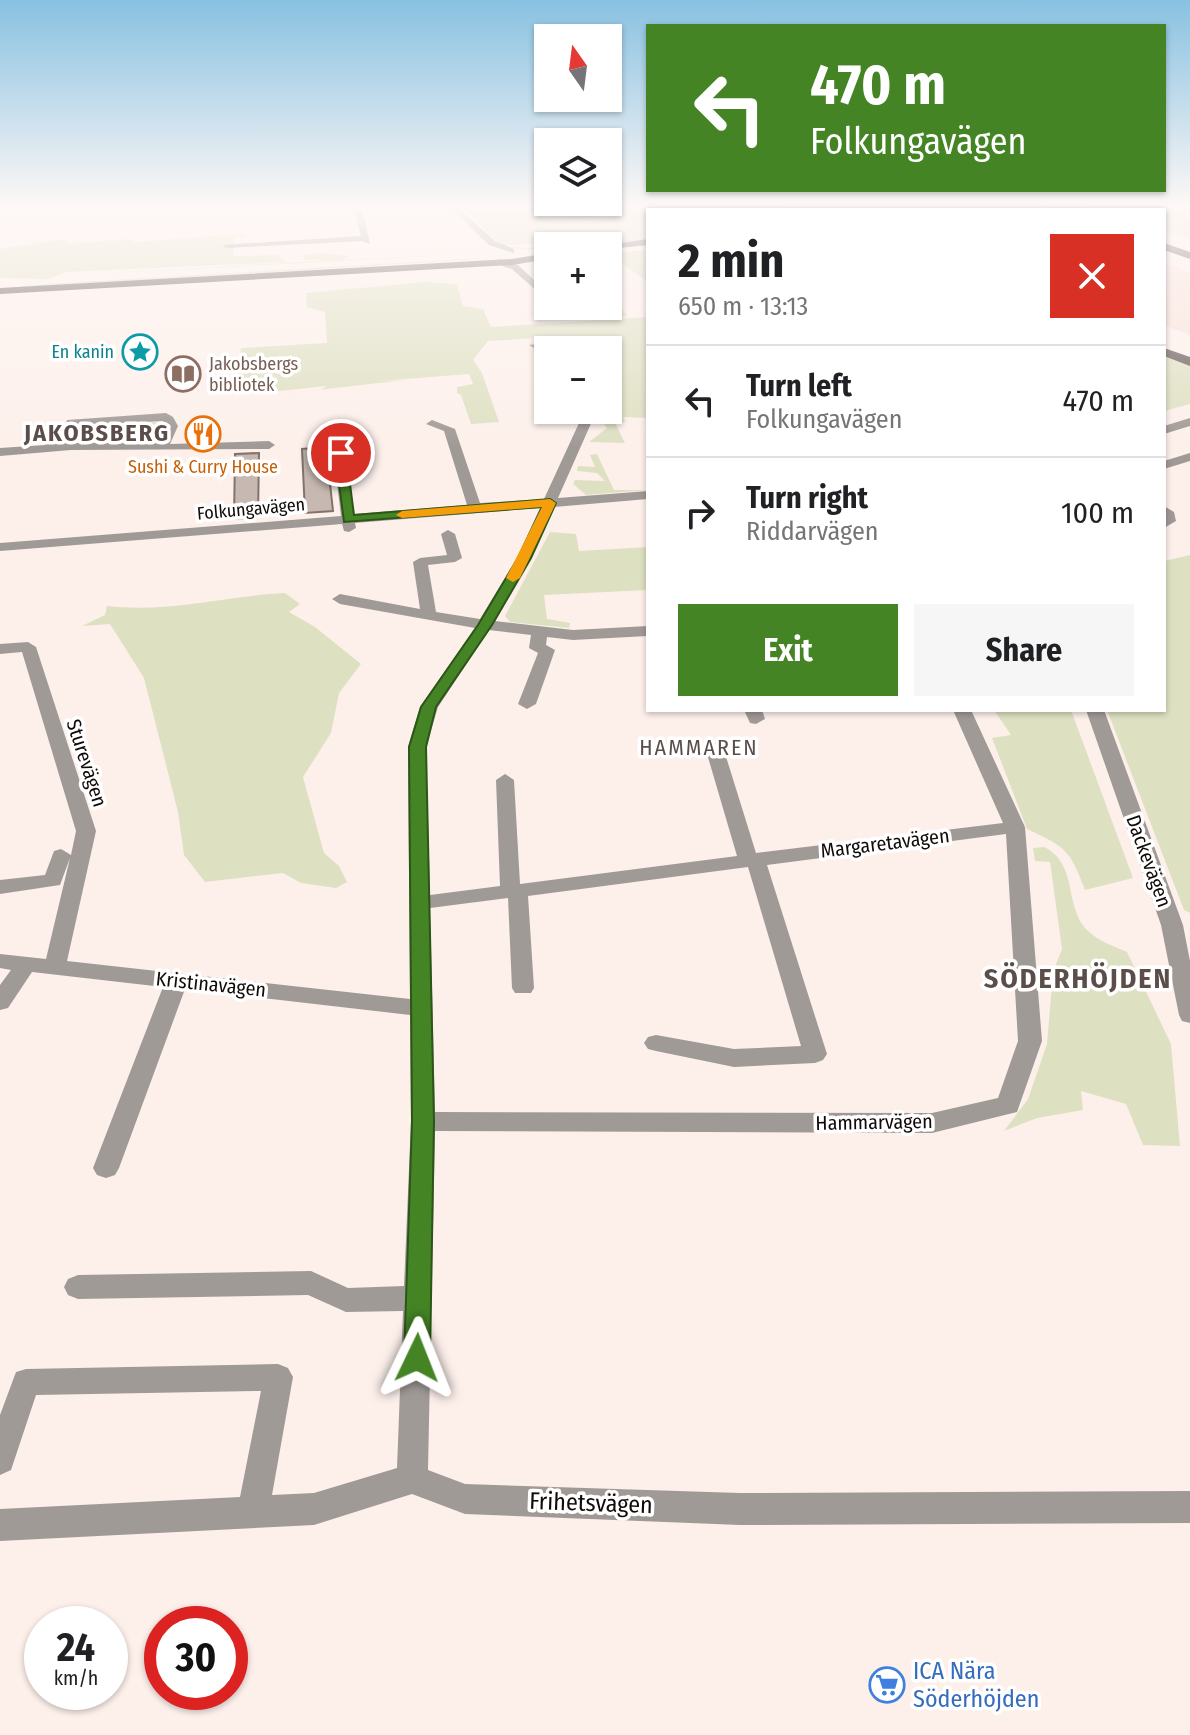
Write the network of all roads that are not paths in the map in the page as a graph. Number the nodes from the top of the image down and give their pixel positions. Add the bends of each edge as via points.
1 (27, 286) edge
2 (0, 288) edge
3 (1166, 343) edge
4 (1190, 352) edge
5 (1166, 353) edge
6 (1190, 362) edge
7 (1190, 410) edge
8 (1166, 416) edge
9 (1190, 422) edge
10 (432, 424) dead end
11 (585, 424) edge
12 (42, 428) dead end
13 (1166, 429) edge
14 (337, 433) dead end
15 (269, 445) dead end
16 (67, 446) junction
17 (0, 452) edge
18 (1190, 457) edge
19 (1166, 464) edge
20 (646, 495) edge
21 (646, 504) edge
22 (548, 507) junction
23 (482, 508) junction
24 (349, 524) junction
25 (448, 534) dead end
26 (0, 547) edge
27 (0, 556) edge
28 (340, 599) dead end
29 (429, 614) junction
30 (485, 625) junction
31 (540, 631) junction
32 (646, 631) edge
33 (0, 649) edge
34 (527, 704) dead end
35 (963, 712) edge
36 (1096, 712) edge
37 (714, 747) dead end
38 (505, 780) dead end
39 (1015, 827) junction
40 (61, 855) dead end
41 (752, 860) junction
42 (0, 887) edge
43 (514, 891) junction
44 (420, 903) junction
45 (0, 961) edge
46 (26, 964) junction
47 (55, 967) junction
48 (177, 980) junction
49 (523, 988) dead end
50 (0, 1002) edge
51 (422, 1008) junction
52 (1190, 1015) edge
53 (656, 1043) dead end
54 (423, 1121) junction
55 (106, 1168) dead end
56 (78, 1287) dead end
57 (419, 1298) junction
58 (0, 1460) edge
59 (412, 1479) junction
60 (1190, 1507) edge
61 (253, 1513) junction
62 (0, 1525) edge

1 - 2 main road
3 - 4 main road
5 - 6 main road
7 - 8 street
9 - 13 street
10 - 23 street via 449,429 474,506
11 - 22 street
12 - 16 street via 29,434 50,439 52,447
14 - 24 street
15 - 16 street
16 - 16 street via 71,423 166,417 172,421 165,442 155,445
16 - 17 street
18 - 19 street
20 - 22 street, Folkungavägen
21 - 22 street, Folkungavägen
22 - 23 street, Folkungavägen
22 - 24 street, Folkungavägen
22 - 30 street
23 - 24 street, Folkungavägen
24 - 26 street, Folkungavägen
24 - 27 street, Folkungavägen
25 - 29 street via 455,558 420,562
28 - 29 street
29 - 30 street
30 - 31 street
30 - 44 street via 429,707 417,747
31 - 32 street
31 - 34 street via 537,648 547,650
33 - 47 street, Sturevägen via 28,647 86,831
35 - 39 street, Hammarvägen
36 - 52 street, Dackevägen via 1172,925
37 - 41 street
38 - 43 street
39 - 41 street, Margaretavägen
39 - 54 street, Hammarvägen via 1030,1041 1008,1105 932,1123
40 - 42 street via 53,880
41 - 43 street, Margaretavägen
41 - 53 street via 815,1054 734,1058
43 - 44 street, Margaretavägen
43 - 49 street
44 - 51 street
45 - 46 street, Kristinavägen
46 - 47 street, Kristinavägen
46 - 50 street
47 - 48 street, Kristinavägen
48 - 51 street, Kristinavägen
48 - 55 street
51 - 54 street
54 - 57 street
56 - 57 street via 311,1283 346,1300
57 - 59 street
58 - 61 street via 26,1382 278,1377
59 - 60 street, Frihetsvägen via 465,1499 740,1509
59 - 61 street via 314,1509
61 - 62 street

